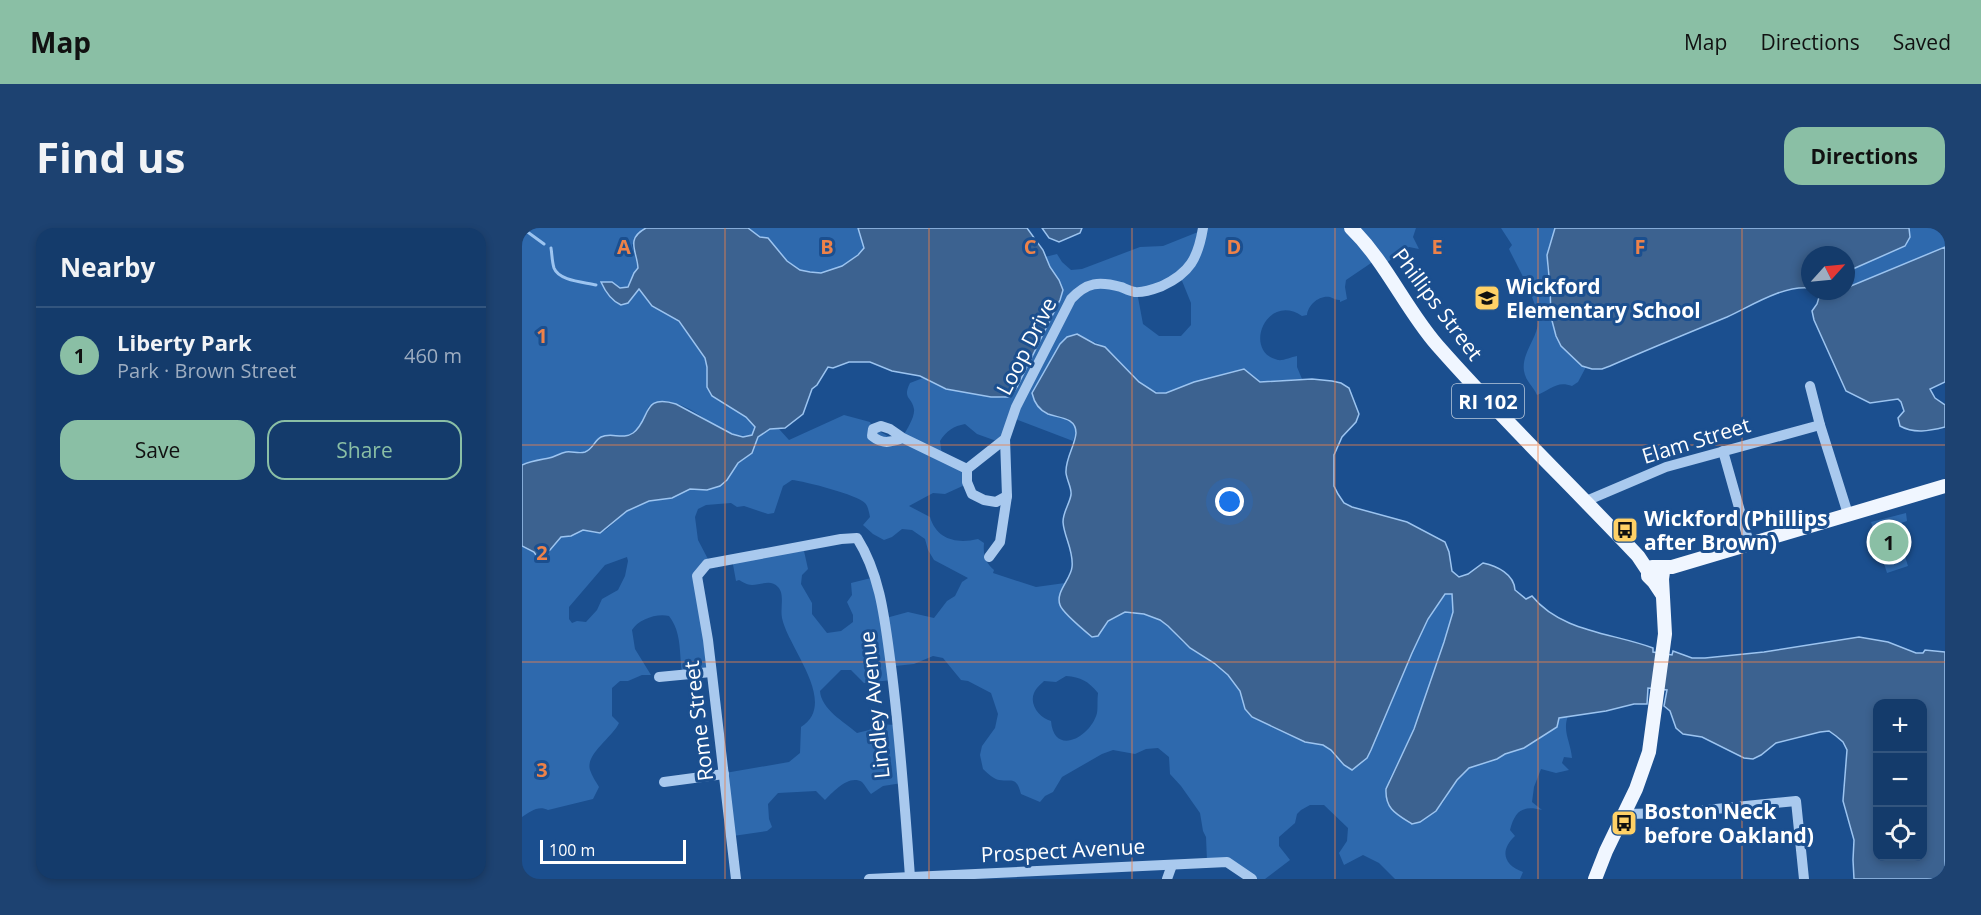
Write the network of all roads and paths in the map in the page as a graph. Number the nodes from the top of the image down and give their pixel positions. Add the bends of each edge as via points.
1 (1203, 228) edge
2 (1351, 228) edge
3 (1810, 386) dead end
4 (1820, 424) junction
5 (903, 438) dead end
6 (1005, 439) junction
7 (1723, 451) junction
8 (967, 469) junction
9 (1945, 486) edge
10 (1007, 495) junction
11 (1586, 501) junction
12 (1848, 514) junction
13 (1749, 543) junction
14 (989, 557) dead end
15 (708, 564) joint
16 (1657, 571) junction
17 (711, 672) junction
18 (659, 676) dead end
19 (724, 774) junction
20 (664, 782) dead end
21 (1624, 814) junction
22 (1172, 865) junction
23 (910, 877) junction
24 (736, 879) edge
25 (869, 879) edge
26 (1167, 879) edge
27 (1252, 879) edge
28 (1595, 879) edge
29 (1804, 879) edge

1 - 6 street, Loop Drive via 1187,271 1175,280 1153,290 1136,292 1100,283 1080,289 1071,299 1016,408
2 - 11 main road, Phillips Street / RI 102 via 1436,344
3 - 4 street
4 - 7 street, Elam Street
4 - 12 street
5 - 8 street
6 - 8 street
6 - 10 street, Loop Drive
7 - 11 street, Elam Street via 1666,467
7 - 13 street
8 - 10 street via 972,494 996,502
9 - 12 main road
10 - 14 street, Loop Drive via 1000,542
11 - 16 main road, Phillips Street / RI 102
12 - 13 main road
13 - 16 main road
15 - 17 street, Rome Street via 697,576
15 - 23 street, Lindley Avenue via 857,538 872,565 884,615
16 - 21 main road via 1665,634 1658,690 1649,752
17 - 18 street
17 - 19 street, Rome Street
19 - 20 street
19 - 24 street, Rome Street
21 - 28 main road
21 - 29 street via 1796,801
22 - 23 street, Prospect Avenue
22 - 26 street
22 - 27 street, Prospect Avenue via 1227,862
23 - 25 street, Prospect Avenue

